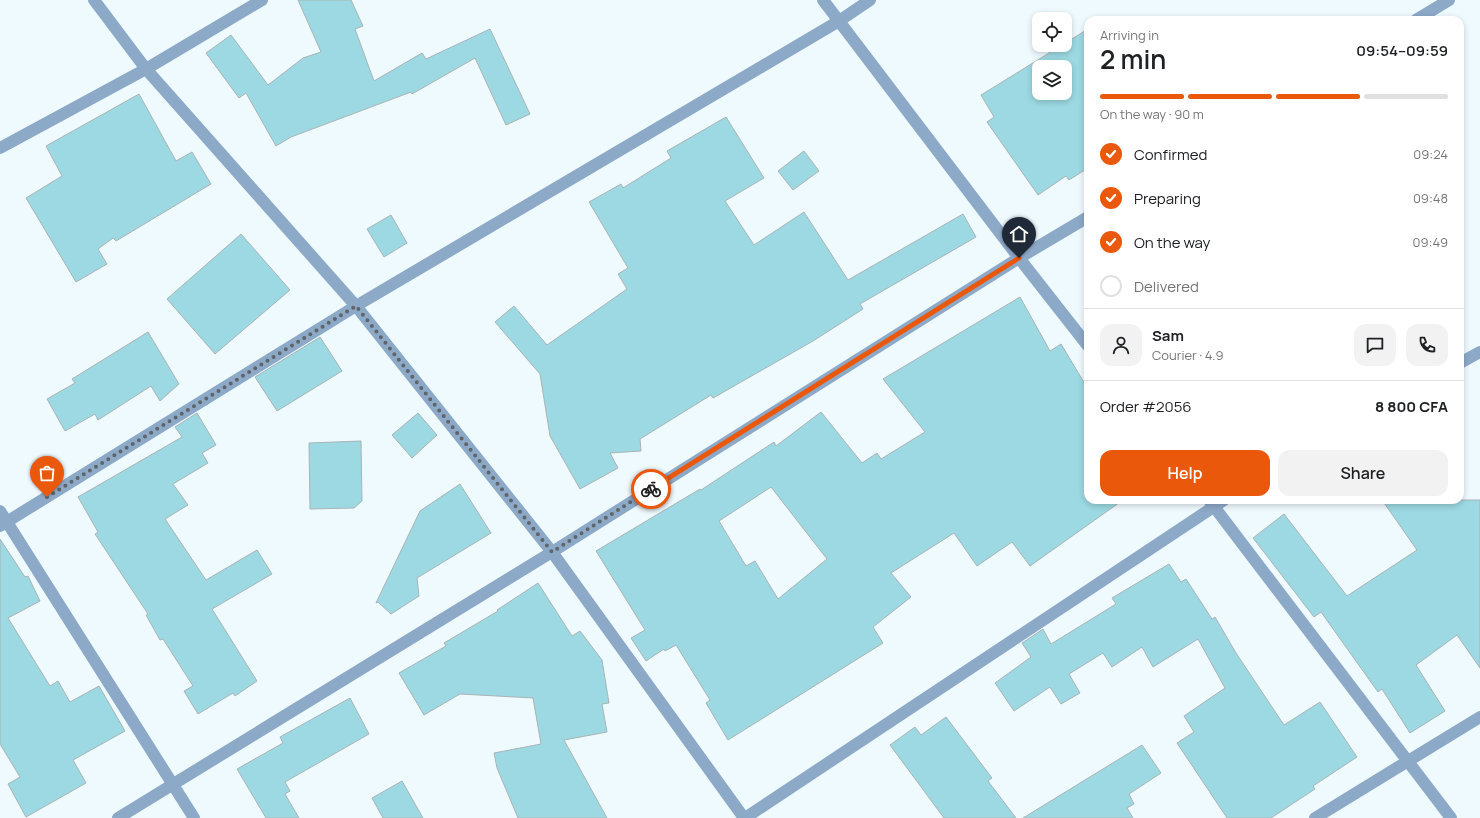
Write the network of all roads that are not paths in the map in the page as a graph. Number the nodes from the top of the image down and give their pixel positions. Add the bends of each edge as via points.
1 (94, 0) edge
2 (262, 0) edge
3 (823, 0) edge
4 (870, 0) edge
5 (1450, 0) edge
6 (1423, 16) edge
7 (839, 21) junction
8 (146, 69) junction
9 (0, 148) edge
10 (1084, 219) edge
11 (1019, 258) junction
12 (356, 306) junction
13 (1084, 341) edge
14 (1480, 352) edge
15 (1464, 361) edge
16 (1213, 504) edge
17 (1217, 504) edge
18 (0, 510) edge
19 (4, 524) edge
20 (552, 552) junction
21 (1480, 717) edge
22 (1408, 761) junction
23 (173, 784) junction
24 (118, 818) edge
25 (194, 818) edge
26 (745, 818) edge
27 (1315, 818) edge
28 (1451, 818) edge

1 - 8 street
2 - 8 street
3 - 7 street
4 - 7 street
5 - 6 street
7 - 11 street
7 - 12 street
8 - 9 street
8 - 12 street
10 - 11 street
11 - 13 street
11 - 20 street
12 - 19 street
12 - 20 street
14 - 15 street
16 - 26 street
17 - 22 street
18 - 19 street
19 - 23 street
20 - 23 street
20 - 26 street
21 - 22 street
22 - 27 street
22 - 28 street
23 - 24 street
23 - 25 street

